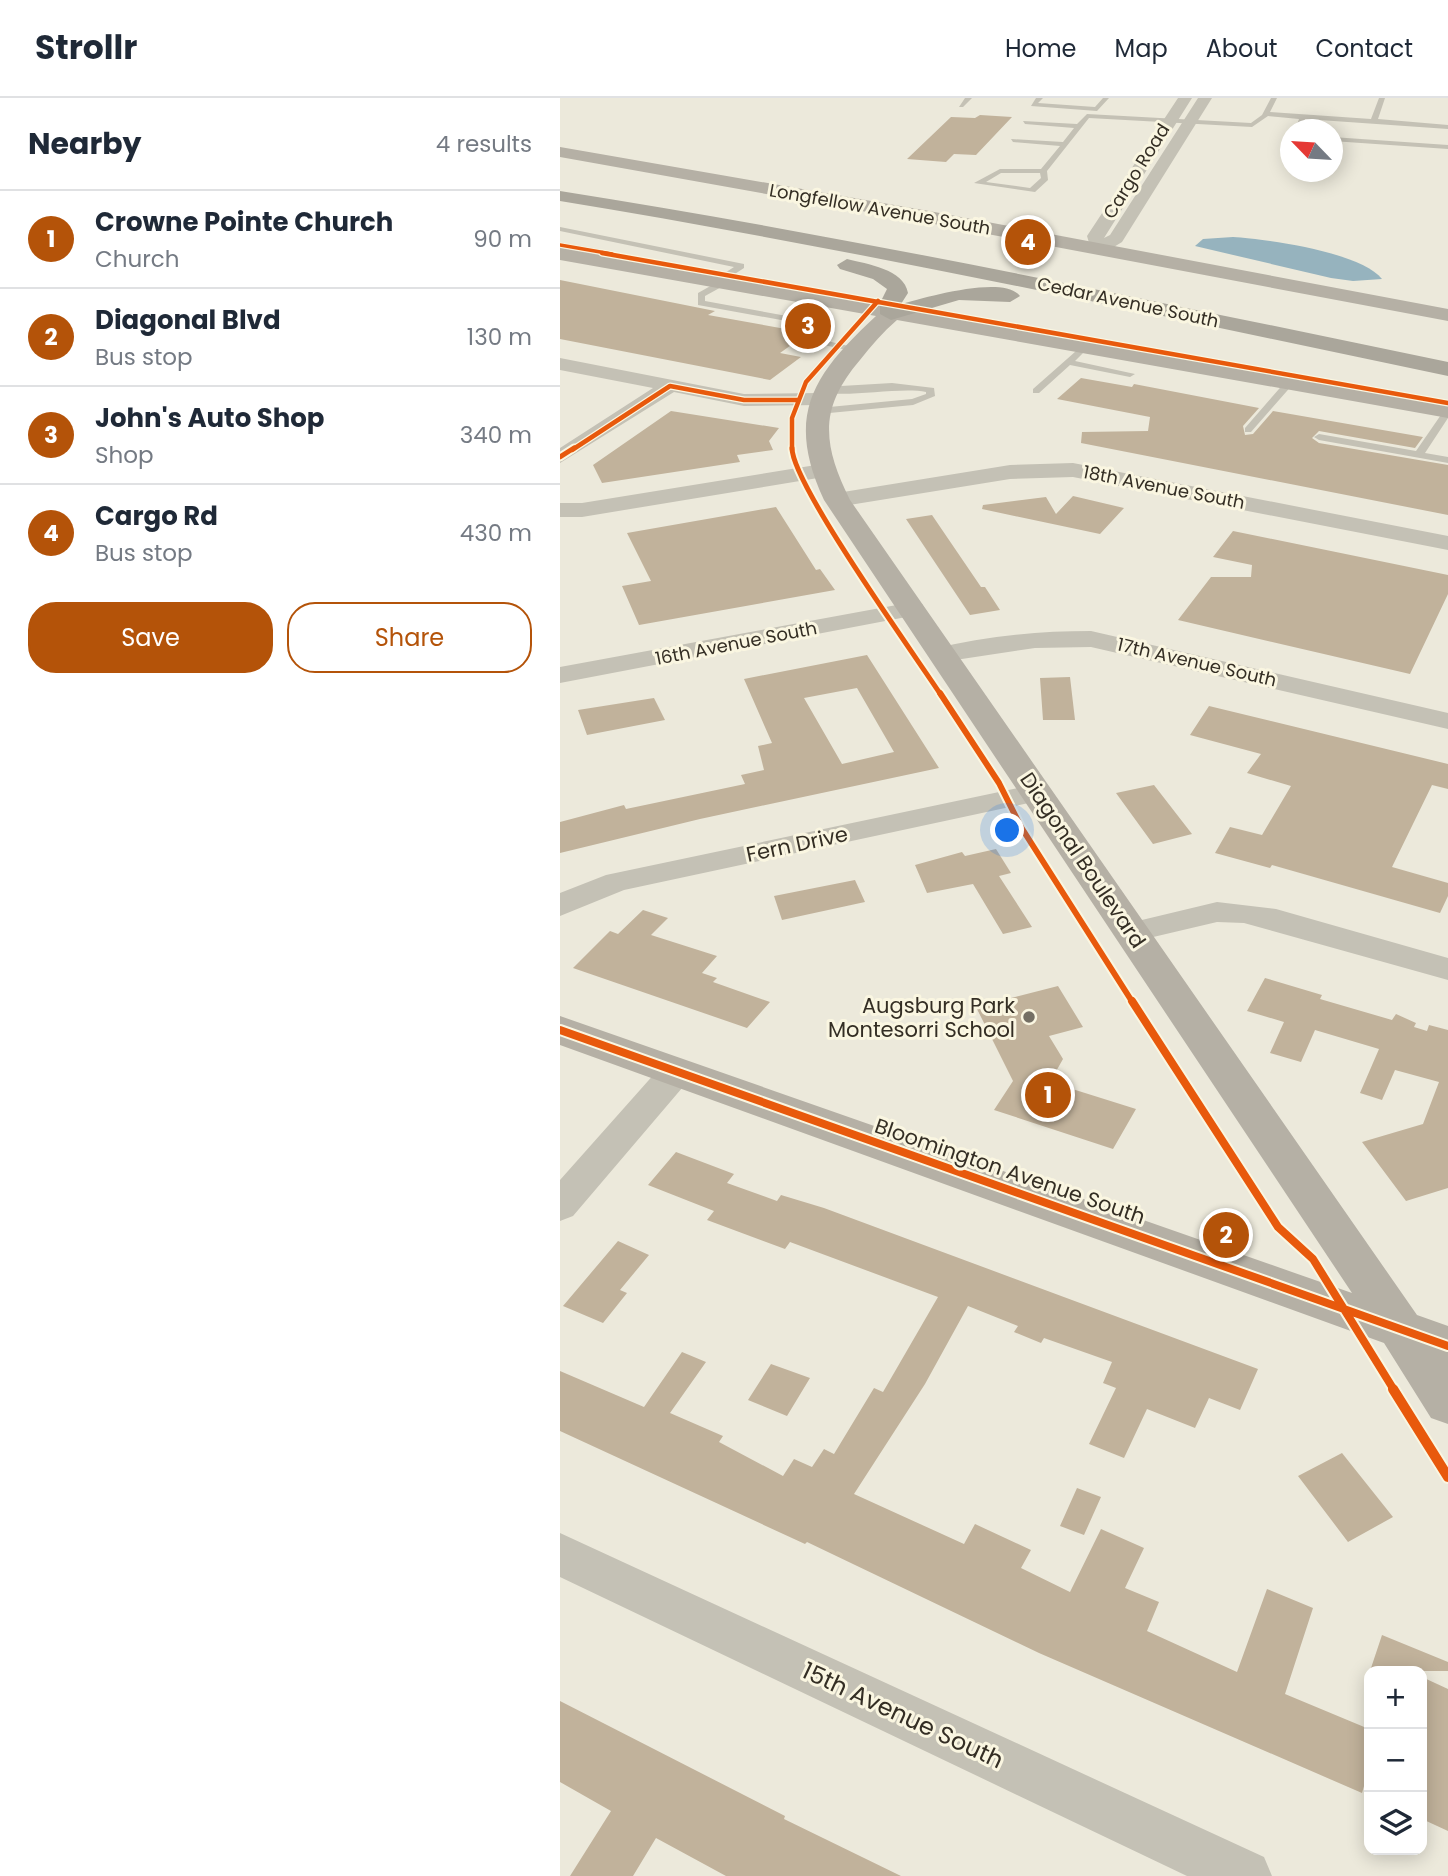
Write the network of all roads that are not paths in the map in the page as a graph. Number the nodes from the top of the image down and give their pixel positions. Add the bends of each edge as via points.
1 (969, 98) edge
2 (1040, 98) edge
3 (1072, 98) edge
4 (1106, 98) edge
5 (1185, 98) edge
6 (1205, 98) edge
7 (1274, 98) edge
8 (1382, 98) edge
9 (961, 106) dead end
10 (1064, 107) junction
11 (1087, 112) junction
12 (1266, 114) junction
13 (1303, 117) joint
14 (1374, 121) junction
15 (1026, 122) dead end
16 (1170, 122) junction
17 (1189, 123) junction
18 (1079, 126) junction
19 (1448, 127) edge
20 (1013, 140) dead end
21 (1343, 140) edge
22 (1065, 144) junction
23 (1448, 147) edge
24 (560, 152) edge
25 (1043, 176) junction
26 (560, 180) edge
27 (560, 196) edge
28 (618, 205) junction
29 (560, 229) edge
30 (1098, 249) junction
31 (560, 254) edge
32 (1099, 276) dead end
33 (719, 282) junction
34 (891, 314) junction
35 (1448, 315) edge
36 (1084, 347) junction
37 (856, 349) junction
38 (1068, 362) junction
39 (560, 365) edge
40 (1131, 365) junction
41 (1441, 367) edge
42 (1116, 371) junction
43 (1289, 383) junction
44 (670, 386) junction
45 (1036, 391) dead end
46 (821, 400) junction
47 (1448, 411) edge
48 (1248, 430) dead end
49 (1319, 438) dead end
50 (1419, 455) junction
51 (560, 457) edge
52 (1448, 460) edge
53 (829, 485) junction
54 (560, 510) edge
55 (1448, 543) edge
56 (913, 609) junction
57 (942, 654) junction
58 (560, 676) edge
59 (1448, 721) edge
60 (1037, 793) junction
61 (560, 906) edge
62 (1132, 932) junction
63 (1448, 969) edge
64 (560, 1030) edge
65 (676, 1072) junction
66 (560, 1206) edge
67 (1399, 1329) junction
68 (1448, 1346) edge
69 (1448, 1403) edge
70 (560, 1554) edge
71 (1245, 1876) edge

1 - 9 lane
2 - 10 lane via 1034,105
3 - 10 lane
4 - 11 lane via 1097,109
5 - 16 street, Cargo Road
6 - 17 street, Cargo Road
7 - 12 lane
8 - 14 lane
10 - 11 lane
11 - 16 lane
11 - 18 lane
12 - 13 lane
12 - 17 lane via 1252,125
13 - 14 lane
14 - 19 lane
15 - 18 lane
16 - 17 lane
16 - 30 street, Cargo Road via 1095,236
17 - 30 street, Cargo Road via 1116,239
18 - 22 lane
20 - 22 lane
21 - 23 lane
22 - 25 lane
24 - 30 street, Longfellow Avenue South
25 - 25 lane via 996,172 978,183 1028,191 1035,189
26 - 32 highway, Cedar Avenue South
27 - 28 highway, Cedar Avenue South
28 - 34 highway via 874,272 897,287
28 - 41 highway, Cedar Avenue South via 972,270
29 - 33 lane via 741,266
30 - 35 street, Longfellow Avenue South
31 - 33 street
33 - 34 street
33 - 37 lane via 701,295 701,303 817,324 822,328 813,340
34 - 36 street
34 - 37 street
34 - 41 highway via 958,294 1005,295
36 - 38 lane
36 - 40 street
37 - 46 street via 835,372
38 - 42 lane
38 - 45 lane
39 - 44 street
40 - 42 lane
40 - 42 lane
40 - 43 street
43 - 47 street
43 - 48 lane
44 - 46 street via 744,400
44 - 51 street
46 - 46 lane via 903,384 931,390 930,396 913,402
46 - 53 street, Diagonal Boulevard via 816,444
47 - 50 lane
49 - 50 lane
50 - 52 lane
53 - 54 street
53 - 55 street, 18th Avenue South via 1073,470
53 - 56 street, Diagonal Boulevard
56 - 57 street, Diagonal Boulevard
56 - 58 street, 16th Avenue South
57 - 59 street, 17th Avenue South via 1019,640 1091,639
57 - 60 street, Diagonal Boulevard
60 - 61 street, Fern Drive via 617,882
60 - 62 street, Diagonal Boulevard
62 - 63 street via 1217,912 1244,913
62 - 67 street, Diagonal Boulevard
64 - 65 street, Bloomington Avenue South
65 - 66 street
65 - 67 street, Bloomington Avenue South
67 - 68 street, Bloomington Avenue South
67 - 69 street, Diagonal Boulevard
70 - 71 street, 15th Avenue South

